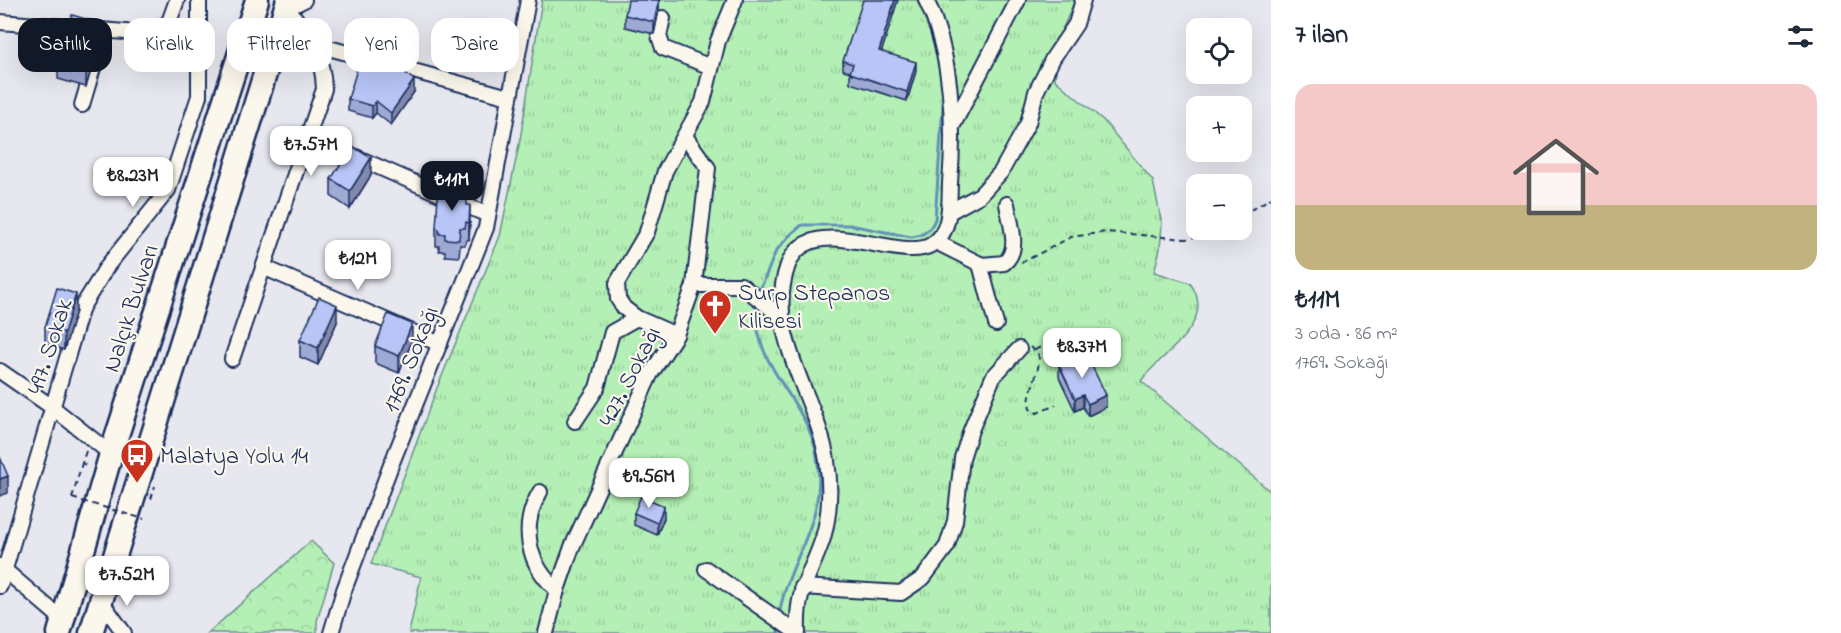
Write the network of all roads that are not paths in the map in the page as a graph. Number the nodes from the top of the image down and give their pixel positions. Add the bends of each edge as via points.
1 (177, 0) edge
2 (199, 0) edge
3 (257, 0) edge
4 (528, 0) edge
5 (735, 0) edge
6 (926, 0) edge
7 (1018, 0) edge
8 (1083, 0) edge
9 (293, 3) edge
10 (300, 18) edge
11 (663, 18) dead end
12 (0, 22) edge
13 (18, 24) edge
14 (112, 32) edge
15 (332, 49) edge
16 (711, 67) junction
17 (92, 72) edge
18 (322, 72) edge
19 (509, 97) junction
20 (82, 105) dead end
21 (953, 126) junction
22 (308, 136) junction
23 (685, 136) junction
24 (1007, 204) dead end
25 (949, 212) junction
26 (488, 214) junction
27 (936, 242) junction
28 (980, 264) junction
29 (263, 267) junction
30 (694, 285) junction
31 (637, 318) junction
32 (783, 318) junction
33 (996, 324) dead end
34 (676, 335) junction
35 (440, 344) junction
36 (1019, 349) dead end
37 (232, 359) dead end
38 (0, 371) edge
39 (52, 407) junction
40 (575, 421) dead end
41 (109, 464) junction
42 (540, 492) dead end
43 (3, 568) edge
44 (706, 568) dead end
45 (0, 586) edge
46 (802, 587) junction
47 (557, 590) junction
48 (101, 601) junction
49 (61, 627) edge
50 (91, 633) edge
51 (124, 633) edge
52 (331, 633) edge
53 (546, 633) edge
54 (797, 633) edge

1 - 14 street via 169,22 150,34
2 - 39 street, 497. Sokak via 199,96 168,189 108,265 82,307
3 - 41 highway, Nalçık Bulvarı
4 - 19 street, 1769. Sokağı
5 - 16 street
6 - 21 street via 943,56
7 - 21 street
8 - 25 street via 1076,24 1053,58 1036,92 1028,123 1001,172 980,195
9 - 10 street
9 - 48 highway
11 - 16 street via 659,36 663,48
12 - 13 street
15 - 19 street
16 - 23 street via 703,102
17 - 20 street
18 - 22 street via 324,89
19 - 26 street, 1769. Sokağı
21 - 25 street
22 - 26 street
22 - 29 street
23 - 30 street, 427. Sokağı via 708,168
23 - 31 street via 665,171 647,232 617,283 620,304
24 - 28 street via 1011,256 999,266
25 - 27 street
26 - 35 street, 1769. Sokağı
27 - 28 street
27 - 32 street via 919,249 839,239 812,243 789,264
28 - 33 street
29 - 35 street
29 - 37 street
30 - 32 street via 741,285
30 - 34 street, 427. Sokağı
31 - 34 street
31 - 40 street via 612,332 597,388
32 - 46 street via 790,356 819,428 829,476 827,522
34 - 47 street, 427. Sokağı via 650,375 572,547
35 - 52 street, 1769. Sokağı via 348,579
36 - 46 street via 993,377 971,430 962,458 952,534 932,569 901,593
38 - 39 street
39 - 41 street via 90,437
39 - 43 street, 497. Sokak
41 - 49 highway, Nalçık Bulvarı
42 - 47 street via 530,517 529,544 538,569
43 - 45 street, 497. Sokak
43 - 49 street
44 - 54 street
46 - 54 street
47 - 53 street, 427. Sokağı
48 - 50 highway
48 - 51 street

